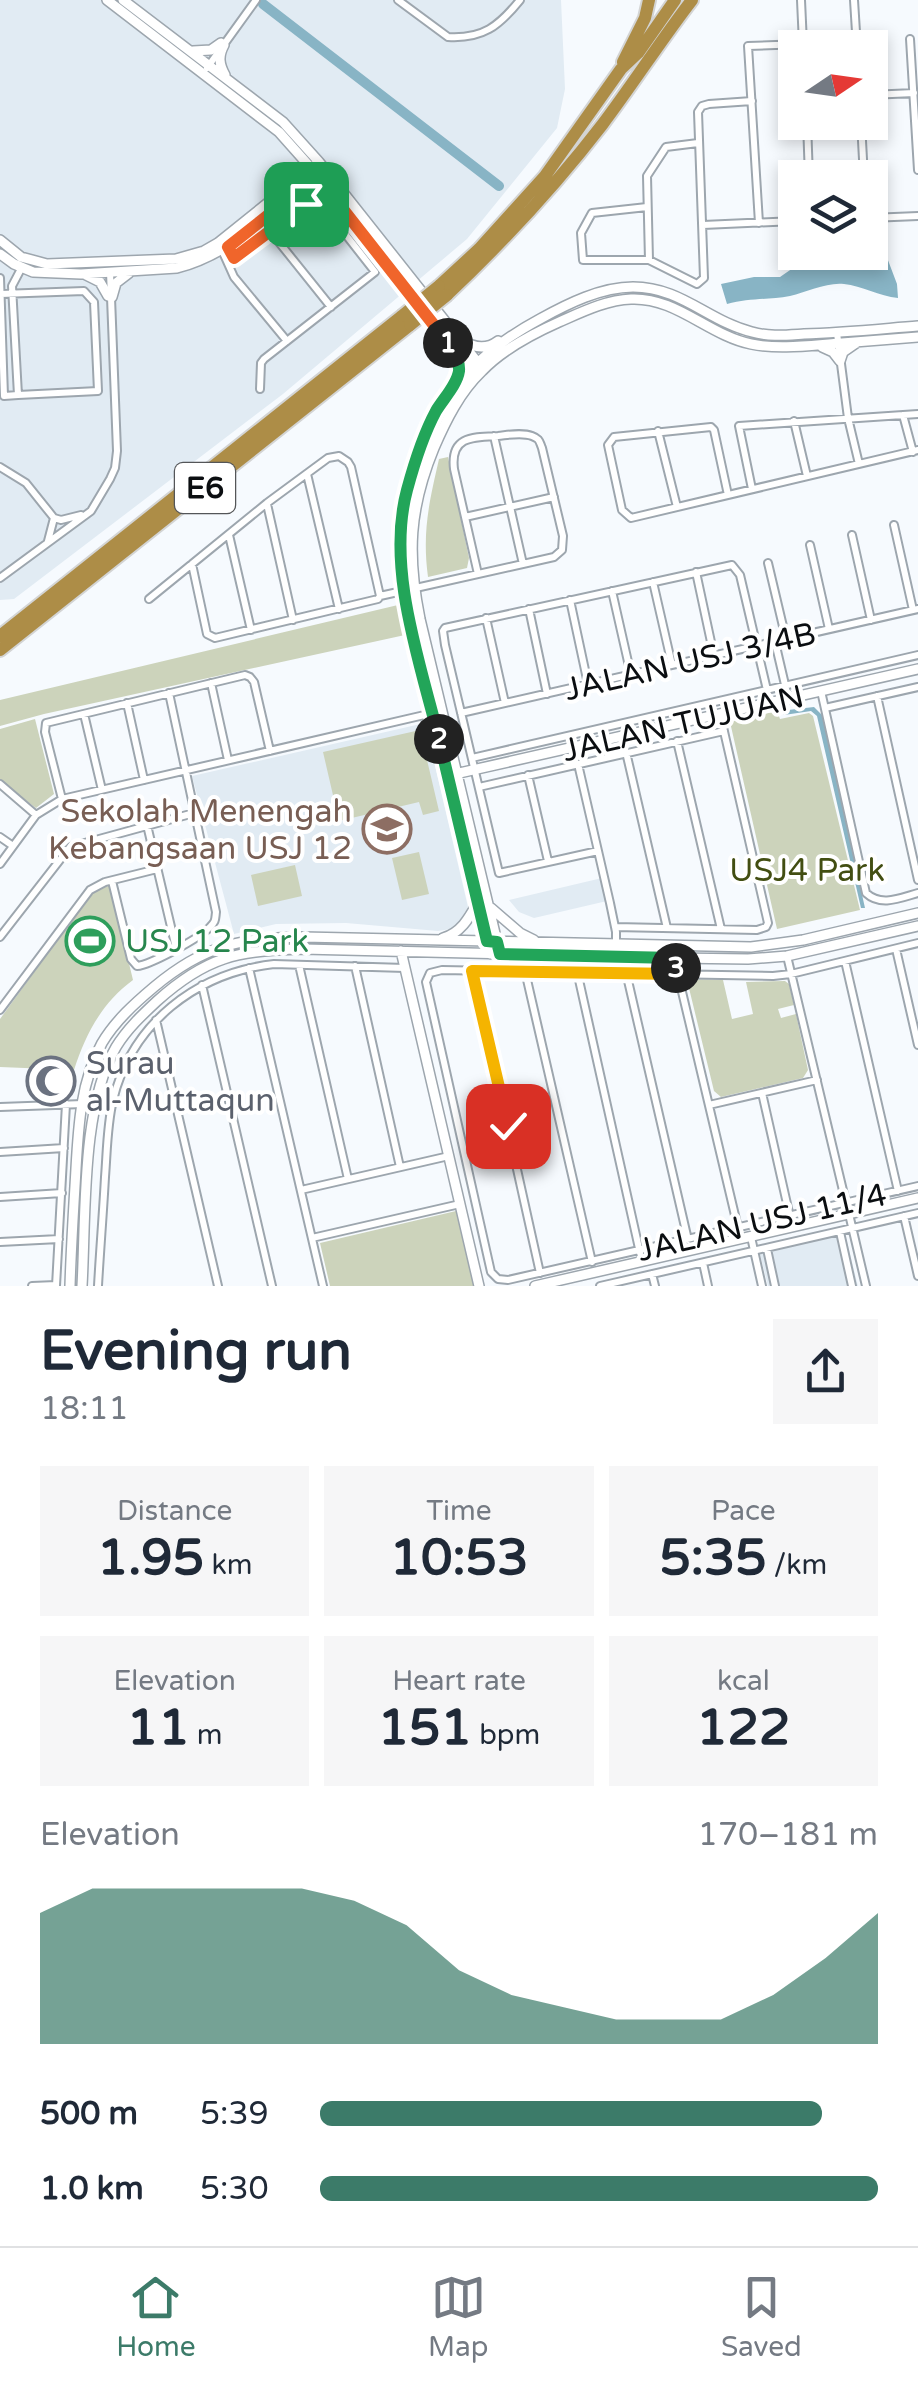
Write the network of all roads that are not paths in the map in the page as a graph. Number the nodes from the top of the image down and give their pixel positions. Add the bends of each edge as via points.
1 (107, 0) edge
2 (123, 0) edge
3 (256, 0) edge
4 (398, 0) edge
5 (520, 0) edge
6 (649, 0) edge
7 (674, 0) edge
8 (692, 0) edge
9 (801, 0) edge
10 (854, 0) edge
11 (802, 30) edge
12 (856, 30) edge
13 (910, 39) dead end
14 (222, 44) junction
15 (778, 46) edge
16 (190, 50) junction
17 (204, 68) junction
18 (620, 69) junction
19 (228, 80) junction
20 (914, 94) junction
21 (888, 95) edge
22 (752, 101) junction
23 (698, 143) junction
24 (298, 153) junction
25 (318, 169) junction
26 (918, 170) edge
27 (298, 184) junction
28 (331, 194) junction
29 (647, 207) junction
30 (918, 216) edge
31 (888, 217) edge
32 (778, 222) edge
33 (759, 223) junction
34 (702, 225) junction
35 (270, 231) junction
36 (0, 240) edge
37 (223, 245) junction
38 (1, 259) edge
39 (649, 260) junction
40 (231, 263) junction
41 (108, 266) junction
42 (22, 268) junction
43 (141, 269) junction
44 (81, 274) junction
45 (0, 278) edge
46 (443, 291) junction
47 (1, 294) edge
48 (11, 294) junction
49 (110, 296) junction
50 (564, 305) junction
51 (332, 306) junction
52 (918, 318) edge
53 (406, 321) junction
54 (918, 326) edge
55 (906, 327) junction
56 (448, 334) junction
57 (918, 337) edge
58 (838, 338) junction
59 (287, 341) junction
60 (859, 342) junction
61 (819, 345) junction
62 (840, 361) junction
63 (477, 369) junction
64 (260, 389) dead end
65 (18, 395) junction
66 (918, 414) edge
67 (903, 415) junction
68 (848, 418) junction
69 (794, 421) junction
70 (658, 431) junction
71 (494, 436) junction
72 (424, 442) junction
73 (916, 451) edge
74 (859, 464) junction
75 (0, 467) edge
76 (306, 473) junction
77 (807, 476) junction
78 (752, 490) junction
79 (728, 495) junction
80 (554, 497) junction
81 (266, 502) junction
82 (510, 507) junction
83 (677, 507) junction
84 (91, 511) junction
85 (465, 517) junction
86 (54, 518) junction
87 (894, 525) dead end
88 (852, 535) dead end
89 (229, 536) junction
90 (48, 542) junction
91 (810, 544) dead end
92 (768, 563) dead end
93 (192, 564) junction
94 (523, 564) junction
95 (696, 572) junction
96 (478, 574) junction
97 (0, 578) edge
98 (653, 582) junction
99 (409, 589) junction
100 (612, 591) junction
101 (380, 596) junction
102 (148, 600) dead end
103 (570, 600) junction
104 (339, 609) junction
105 (528, 609) junction
106 (915, 610) edge
107 (486, 618) junction
108 (293, 620) junction
109 (871, 620) junction
110 (830, 629) junction
111 (251, 630) junction
112 (0, 636) edge
113 (786, 639) junction
114 (775, 642) junction
115 (757, 646) junction
116 (0, 650) edge
117 (714, 656) junction
118 (918, 656) edge
119 (672, 665) junction
120 (918, 669) edge
121 (631, 675) junction
122 (211, 683) junction
123 (588, 684) junction
124 (785, 686) junction
125 (918, 687) edge
126 (768, 690) junction
127 (821, 691) junction
128 (169, 694) junction
129 (547, 694) junction
130 (877, 696) junction
131 (788, 699) junction
132 (505, 703) junction
133 (127, 704) junction
134 (825, 708) junction
135 (437, 710) junction
136 (461, 713) junction
137 (84, 714) junction
138 (720, 714) junction
139 (724, 731) junction
140 (677, 741) junction
141 (270, 751) junction
142 (626, 752) junction
143 (472, 758) junction
144 (228, 760) junction
145 (578, 763) junction
146 (475, 770) junction
147 (185, 771) junction
148 (452, 775) junction
149 (528, 775) junction
150 (144, 780) junction
151 (0, 784) edge
152 (479, 787) junction
153 (102, 790) junction
154 (62, 799) junction
155 (194, 814) junction
156 (36, 815) junction
157 (147, 825) junction
158 (0, 837) edge
159 (13, 846) junction
160 (598, 851) junction
161 (548, 861) junction
162 (0, 864) edge
163 (156, 869) junction
164 (112, 880) junction
165 (918, 880) edge
166 (918, 893) edge
167 (478, 902) junction
168 (489, 906) junction
169 (918, 913) edge
170 (918, 926) edge
171 (615, 927) junction
172 (666, 928) junction
173 (720, 929) junction
174 (0, 937) edge
175 (434, 940) junction
176 (492, 941) junction
177 (538, 942) junction
178 (616, 943) junction
179 (918, 944) edge
180 (176, 948) junction
181 (896, 949) junction
182 (401, 952) junction
183 (495, 954) junction
184 (787, 956) junction
185 (674, 958) junction
186 (846, 961) junction
187 (298, 965) junction
188 (355, 966) junction
189 (249, 968) junction
190 (405, 968) junction
191 (472, 971) junction
192 (525, 971) junction
193 (576, 971) junction
194 (626, 972) junction
195 (678, 974) junction
196 (791, 974) junction
197 (167, 976) junction
198 (202, 985) junction
199 (174, 986) junction
200 (0, 1010) edge
201 (156, 1019) junction
202 (918, 1044) edge
203 (817, 1080) junction
204 (762, 1093) junction
205 (66, 1104) junction
206 (82, 1104) junction
207 (709, 1105) junction
208 (0, 1108) edge
209 (461, 1138) junction
210 (445, 1142) junction
211 (64, 1148) junction
212 (0, 1152) edge
213 (448, 1156) junction
214 (400, 1167) junction
215 (348, 1179) junction
216 (918, 1186) edge
217 (301, 1190) junction
218 (898, 1191) junction
219 (62, 1193) junction
220 (0, 1197) edge
221 (918, 1198) edge
222 (846, 1203) junction
223 (460, 1204) junction
224 (918, 1213) edge
225 (849, 1214) junction
226 (904, 1216) junction
227 (790, 1217) junction
228 (738, 1228) junction
229 (852, 1228) junction
230 (840, 1232) junction
231 (751, 1236) junction
232 (312, 1238) junction
233 (59, 1239) junction
234 (688, 1240) junction
235 (0, 1242) edge
236 (767, 1248) junction
237 (754, 1252) junction
238 (640, 1256) junction
239 (592, 1262) junction
240 (703, 1263) junction
241 (540, 1273) junction
242 (652, 1274) junction
243 (918, 1276) edge
244 (56, 1285) edge
245 (32, 1286) edge
246 (70, 1286) edge
247 (82, 1286) edge
248 (98, 1286) edge
249 (218, 1286) edge
250 (272, 1286) edge
251 (323, 1286) edge
252 (479, 1286) edge
253 (534, 1286) edge
254 (602, 1286) edge
255 (655, 1286) edge
256 (708, 1286) edge
257 (762, 1286) edge
258 (776, 1286) edge
259 (852, 1286) edge
260 (864, 1286) edge

1 - 17 main road
2 - 16 main road
3 - 14 street
4 - 5 street via 454,38 494,28
6 - 18 highway
7 - 18 highway, E6
8 - 46 highway, E6 via 563,174
9 - 11 street
10 - 12 street
13 - 20 street
14 - 16 main road
14 - 17 street
14 - 19 main road via 220,65
15 - 22 street via 748,46
16 - 17 main road
17 - 19 main road
17 - 24 main road
18 - 46 highway, E6 via 545,176
19 - 25 main road via 283,122
20 - 21 street
20 - 26 street
22 - 23 street via 702,106
22 - 33 street
23 - 29 street via 666,146 647,176
23 - 34 street
24 - 25 main road
24 - 27 main road
25 - 27 main road
25 - 28 main road
25 - 56 main road
27 - 28 main road
27 - 37 main road
28 - 56 main road
29 - 39 street
29 - 39 street via 592,213 581,233 583,260
30 - 31 street
32 - 33 street
33 - 34 street
34 - 39 street via 704,278 698,284
35 - 40 street
35 - 51 street
35 - 51 street via 306,204 321,204 375,272
36 - 41 main road via 21,257 47,264
37 - 40 street
37 - 41 main road
37 - 43 main road via 192,264
38 - 42 main road
40 - 59 street via 234,278
41 - 43 main road
41 - 44 main road
41 - 49 street
42 - 44 main road
42 - 48 street
43 - 49 main road via 119,278
44 - 49 main road via 100,282
45 - 47 street
46 - 53 highway, E6, bridge
47 - 48 street
47 - 65 street via 4,396
48 - 65 street
48 - 65 street via 84,291 94,302 98,391
49 - 84 street via 117,451
50 - 56 main road via 482,348
50 - 58 main road via 608,290 646,288 676,295 752,333
50 - 63 main road via 514,333
51 - 59 street
52 - 55 main road
53 - 112 highway, E6
53 - 116 highway, E6
54 - 55 main road
55 - 58 main road
56 - 63 main road
56 - 72 main road via 459,370
57 - 60 main road
58 - 60 main road
58 - 61 main road
58 - 62 street
59 - 64 street via 261,363
60 - 62 main road
61 - 62 main road
61 - 63 main road via 752,344 670,306 632,299 534,333
62 - 68 street
63 - 72 main road
63 - 99 main road via 445,422 420,486
66 - 67 street
67 - 68 street
67 - 73 street
68 - 69 street
68 - 74 street
69 - 77 street
69 - 78 street via 738,428
70 - 79 street via 711,427
70 - 83 street
70 - 83 street via 614,437 608,445 622,510 631,518
71 - 80 street via 537,439
71 - 82 street
71 - 85 street via 469,438 456,451 452,463
72 - 99 main road via 402,516 400,554
73 - 74 street
74 - 77 street
75 - 86 street via 26,483
76 - 81 street
76 - 101 street via 334,456 348,462
76 - 104 street
77 - 78 street
78 - 79 street
79 - 83 street
80 - 82 street
80 - 94 street via 562,550
81 - 89 street
81 - 108 street
82 - 85 street
82 - 94 street
84 - 86 street
84 - 90 street
85 - 96 street
86 - 90 street
87 - 106 street
88 - 109 street
89 - 93 street
89 - 111 street
90 - 97 street
91 - 110 street
92 - 113 street
93 - 102 street
93 - 111 street via 207,634
94 - 96 street
95 - 98 street
95 - 115 street via 728,564 738,570
95 - 117 street
96 - 99 street
98 - 100 street
98 - 119 street
99 - 101 street
99 - 135 main road
100 - 103 street
100 - 121 street
101 - 104 street
103 - 105 street
103 - 123 street
104 - 108 street
105 - 107 street
105 - 129 street
106 - 109 street, JALAN USJ 3/4B
107 - 132 street
107 - 136 street via 446,628
108 - 111 street
109 - 110 street, JALAN USJ 3/4B
110 - 113 street, JALAN USJ 3/4B
113 - 114 street, JALAN USJ 3/4B
114 - 115 street, JALAN USJ 3/4B
114 - 124 street
115 - 117 street, JALAN USJ 3/4B
115 - 126 street
117 - 119 street, JALAN USJ 3/4B
118 - 124 street
119 - 121 street, JALAN USJ 3/4B
120 - 127 main road, JALAN TUJUAN
121 - 123 street, JALAN USJ 3/4B
122 - 128 street
122 - 141 street via 250,677
122 - 144 street
123 - 129 street, JALAN USJ 3/4B
124 - 126 street
124 - 131 street
125 - 130 street
126 - 143 street
127 - 131 main road, JALAN TUJUAN
127 - 134 street
128 - 133 street
128 - 147 street
129 - 132 street, JALAN USJ 3/4B
130 - 134 street
130 - 165 street
131 - 138 main road, JALAN TUJUAN
132 - 136 street, JALAN USJ 3/4B
133 - 137 street
133 - 150 street
134 - 166 street via 866,894 882,902
135 - 141 street
135 - 148 main road
136 - 143 street
137 - 153 street
137 - 154 street via 46,722
138 - 139 street
138 - 146 main road, JALAN TUJUAN
139 - 140 street
139 - 173 street via 768,923 762,930
140 - 142 street
140 - 173 street
141 - 144 street
142 - 145 street
142 - 172 street
143 - 146 street
144 - 147 street
145 - 149 street
145 - 160 street
146 - 148 main road, JALAN TUJUAN
146 - 152 street
147 - 150 street
147 - 155 street
148 - 167 main road
148 - 168 main road
149 - 152 street
149 - 161 street
150 - 153 street
151 - 156 street
152 - 161 street via 499,873
153 - 154 street
154 - 156 street
155 - 157 street
155 - 180 street via 216,912 208,929
156 - 159 street
157 - 163 street
157 - 174 street via 70,846
158 - 159 street
159 - 162 street
160 - 161 street
160 - 171 street
163 - 164 street
163 - 180 street
164 - 180 street via 136,966
164 - 200 street via 83,898
167 - 175 main road via 460,929
167 - 176 main road
168 - 176 main road
168 - 177 main road
169 - 178 main road via 766,945
170 - 184 main road
171 - 172 street
171 - 178 street
172 - 173 street
175 - 176 main road
175 - 197 main road via 260,938 211,950
176 - 177 main road
176 - 183 main road
177 - 178 main road
179 - 181 street
181 - 186 street
181 - 202 street
182 - 183 main road
182 - 190 main road
182 - 199 main road via 261,950 216,961
183 - 185 main road
184 - 185 main road
184 - 196 street
185 - 195 street
186 - 196 street
186 - 218 street
187 - 188 street
187 - 189 street
187 - 215 street
188 - 190 street
188 - 214 street
189 - 198 street
189 - 217 street
190 - 210 main road
191 - 192 street
191 - 209 street via 427,977
191 - 241 street
192 - 193 street
192 - 239 street
193 - 194 street
193 - 238 street
194 - 195 street
194 - 234 street
195 - 196 street
195 - 207 street
196 - 203 street
197 - 199 main road
197 - 206 main road via 102,1043
198 - 201 street
198 - 250 street
199 - 247 main road via 129,1029 99,1086
201 - 248 street via 131,1054 113,1099
201 - 249 street
203 - 204 street
203 - 222 street
204 - 207 street
204 - 227 street
205 - 206 street
205 - 208 street
205 - 211 street
206 - 246 main road
207 - 228 street
209 - 210 street
209 - 241 street, JALAN USJ 11/4 via 491,1272 502,1280
210 - 213 main road
211 - 212 street
211 - 219 street
213 - 214 street
213 - 223 main road
214 - 215 street
215 - 217 street
216 - 218 street, JALAN USJ 11/4
217 - 232 street
218 - 222 street, JALAN USJ 11/4
219 - 220 street
219 - 233 street
221 - 225 main road
222 - 227 street, JALAN USJ 11/4
223 - 232 street
223 - 252 main road
224 - 226 street
225 - 229 street
225 - 231 main road
226 - 229 street
226 - 243 street
227 - 228 street, JALAN USJ 11/4
228 - 234 street, JALAN USJ 11/4
229 - 230 street
229 - 260 street
230 - 236 street
230 - 259 street
231 - 237 street
231 - 238 main road
232 - 251 street
233 - 235 street
233 - 244 street
234 - 238 street, JALAN USJ 11/4
236 - 237 street
236 - 258 street
237 - 240 street
237 - 257 street
238 - 239 street, JALAN USJ 11/4
238 - 253 main road
239 - 241 street, JALAN USJ 11/4
240 - 242 street
240 - 256 street
242 - 254 street
242 - 255 street
244 - 245 street

